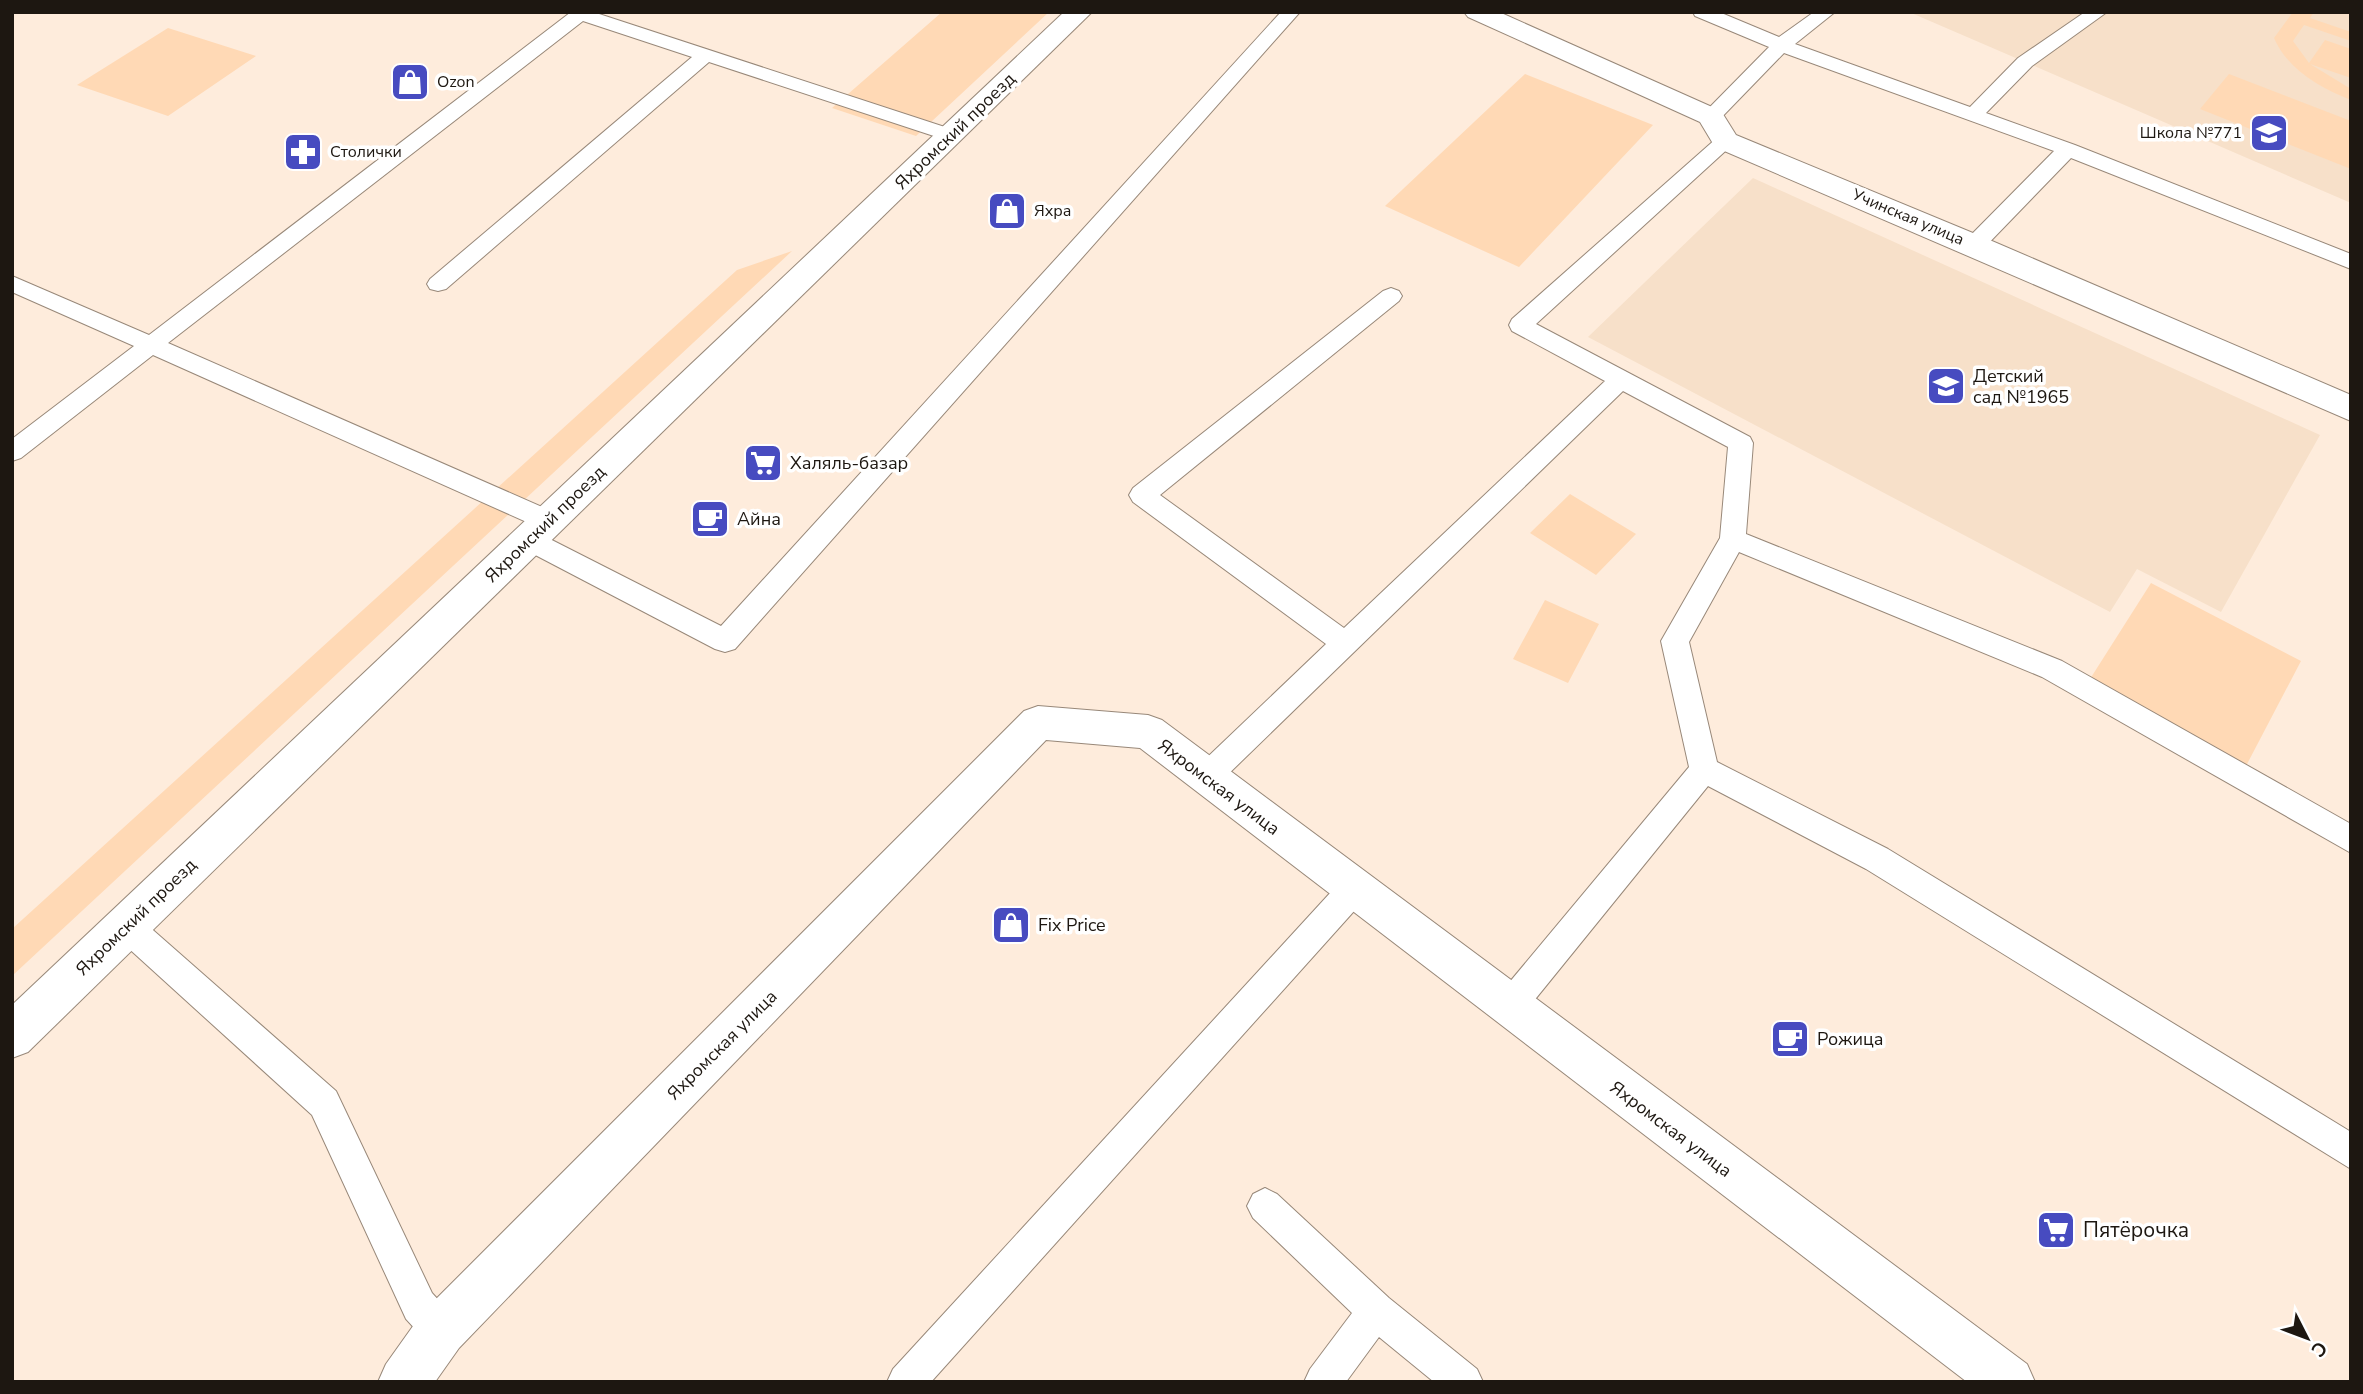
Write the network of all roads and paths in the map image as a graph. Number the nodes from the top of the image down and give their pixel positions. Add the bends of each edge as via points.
1 (1079, 12) edge
2 (1291, 12) edge
3 (1477, 12) edge
4 (1702, 12) edge
5 (1826, 12) edge
6 (2098, 12) edge
7 (1781, 45) junction
8 (706, 55) junction
9 (1973, 115) junction
10 (1718, 129) junction
11 (950, 135) junction
12 (2068, 149) junction
13 (1974, 245) junction
14 (2351, 262) edge
15 (12, 283) edge
16 (438, 284) dead end
17 (1391, 296) dead end
18 (151, 345) junction
19 (1621, 379) junction
20 (2351, 409) edge
21 (12, 452) edge
22 (539, 530) junction
23 (1733, 539) junction
24 (1345, 643) junction
25 (1704, 770) junction
26 (1206, 776) junction
27 (2351, 840) edge
28 (1353, 890) junction
29 (126, 926) junction
30 (1510, 1007) junction
31 (12, 1036) edge
32 (2351, 1152) edge
33 (1265, 1206) dead end
34 (1376, 1311) junction
35 (441, 1330) junction
36 (2006, 1381) edge
37 (404, 1382) edge
38 (906, 1382) edge
39 (1323, 1382) edge
40 (1464, 1382) edge

1 - 11 street, Яхромский проезд
2 - 22 lane via 725,641
3 - 10 street, Учинская улица
4 - 7 lane
5 - 7 lane
6 - 9 lane via 2025,62
7 - 9 lane
7 - 10 lane
8 - 11 lane
8 - 16 lane
8 - 18 lane via 580,14
9 - 12 lane
10 - 13 street, Учинская улица
10 - 19 lane via 1520,325
11 - 22 street, Яхромский проезд
12 - 13 lane
12 - 14 lane
13 - 20 street, Учинская улица
15 - 18 lane
17 - 24 lane via 1142,495
18 - 21 lane
18 - 22 lane
19 - 23 lane via 1741,443
19 - 24 lane
22 - 29 street, Яхромский проезд
23 - 25 lane via 1675,641
23 - 27 lane via 2052,669
24 - 26 lane
25 - 30 lane
25 - 32 lane via 1877,859
26 - 28 street, Яхромская улица
26 - 35 street, Яхромская улица via 1148,732 1038,723
28 - 30 street, Яхромская улица
28 - 38 lane
29 - 31 street, Яхромский проезд
29 - 35 lane via 324,1103 419,1306
30 - 36 street, Яхромская улица
33 - 34 lane
34 - 39 lane
34 - 40 lane
35 - 37 street, Яхромская улица

